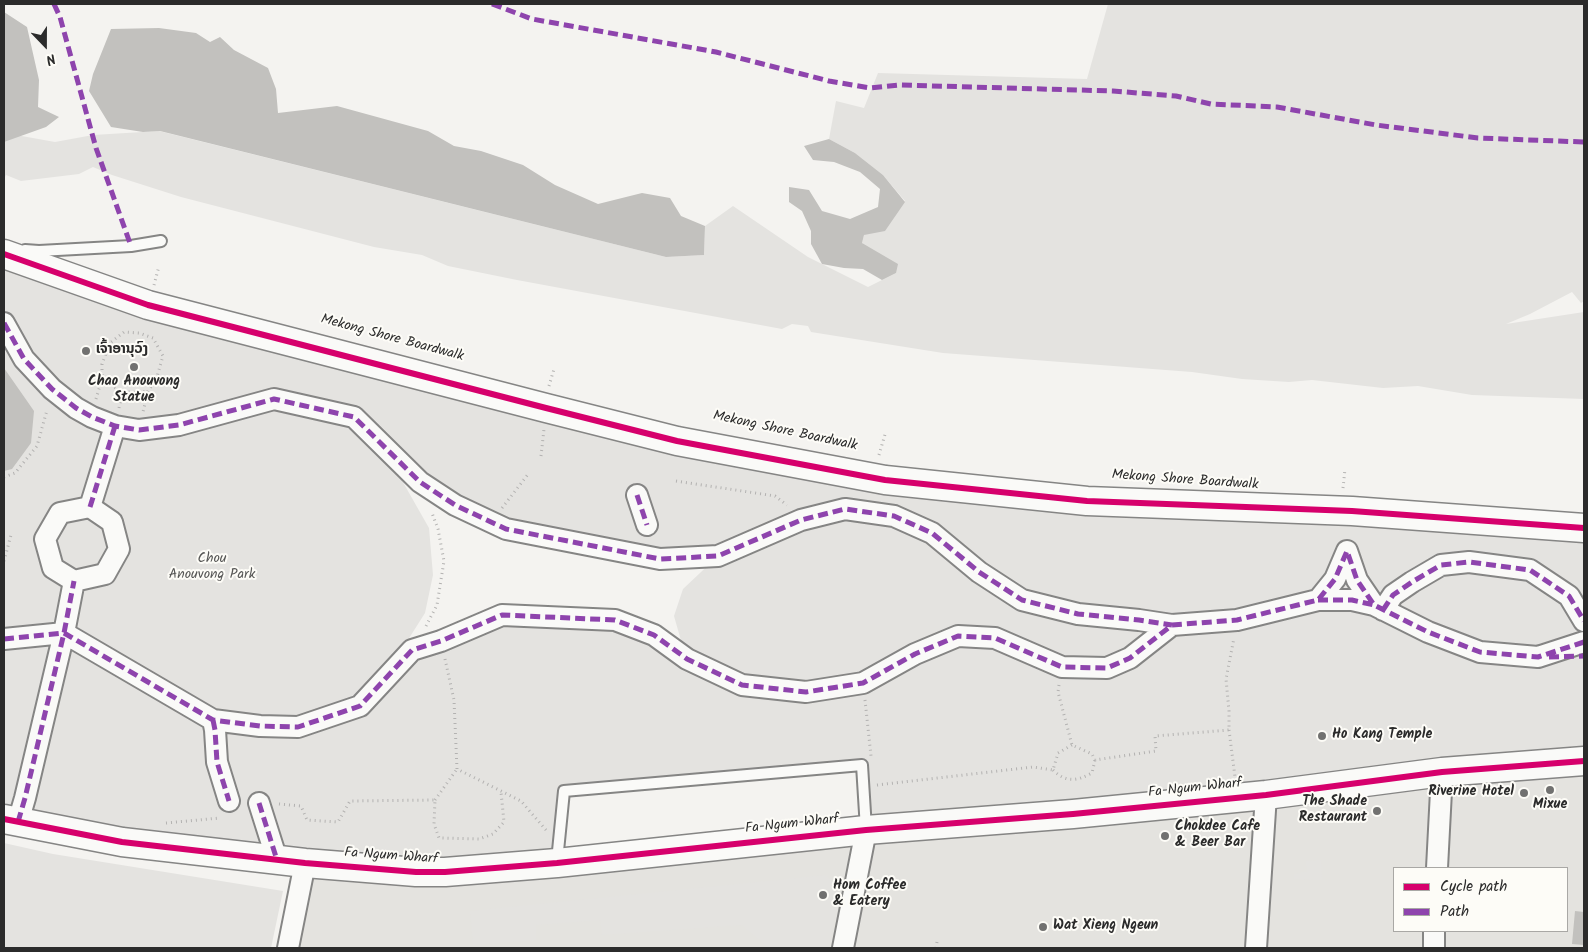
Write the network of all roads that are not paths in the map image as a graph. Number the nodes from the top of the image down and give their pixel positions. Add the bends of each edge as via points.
1 (161, 241) dead end
2 (4, 248) edge
3 (4, 254) edge
4 (4, 323) edge
5 (117, 417) junction
6 (637, 495) dead end
7 (90, 507) junction
8 (647, 525) dead end
9 (1584, 528) edge
10 (74, 580) junction
11 (1318, 600) junction
12 (1378, 607) junction
13 (1584, 621) edge
14 (1172, 625) junction
15 (64, 633) junction
16 (4, 640) edge
17 (1584, 642) edge
18 (1584, 656) edge
19 (1538, 657) junction
20 (213, 720) junction
21 (1584, 761) edge
22 (1442, 772) junction
23 (1266, 795) junction
24 (229, 801) dead end
25 (259, 803) dead end
26 (11, 821) edge
27 (866, 830) junction
28 (558, 854) junction
29 (277, 860) junction
30 (305, 863) junction
31 (1437, 867) edge
32 (1434, 932) edge
33 (288, 948) edge
34 (843, 948) edge
35 (1256, 948) edge
36 (1434, 948) edge

1 - 2 lane via 131,246 39,251
3 - 9 street via 148,305 536,405 677,441 885,480 1087,501 1352,512
4 - 5 street via 24,359 52,390 92,417
5 - 7 street
5 - 14 street via 139,430 179,425 274,399 354,417 420,482 455,505 506,529 660,558 718,556 801,520 844,509 894,516 932,533 979,572 1022,600 1078,614
6 - 8 street
7 - 10 street via 60,514 45,538 53,568
7 - 10 street via 112,522 119,549 105,574
10 - 15 street
11 - 12 street via 1352,600
11 - 12 street via 1335,579 1348,551 1357,580
11 - 14 street via 1238,620
12 - 13 street via 1441,565 1469,562 1530,570 1569,596
12 - 19 street via 1428,632 1480,652
14 - 20 street via 1130,658 1107,668 1062,667 995,638 958,636 915,654 863,683 806,692 742,685 687,659 654,635 615,620 502,615 412,650 360,706 298,727
15 - 16 street
15 - 20 street
15 - 26 street via 25,798
17 - 19 street
18 - 19 street
20 - 24 street via 217,762
21 - 22 street, Fa Ngum Wharf
22 - 23 street, Fa Ngum Wharf
22 - 31 street
23 - 27 street, Fa Ngum Wharf
23 - 35 street
25 - 29 street
26 - 29 street, Fa Ngum Wharf via 122,842
27 - 28 street, Fa Ngum Wharf
27 - 28 lane via 862,765 564,791
27 - 34 street
28 - 30 street, Fa Ngum Wharf via 445,872
29 - 30 street, Fa Ngum Wharf
30 - 33 street
32 - 36 street

